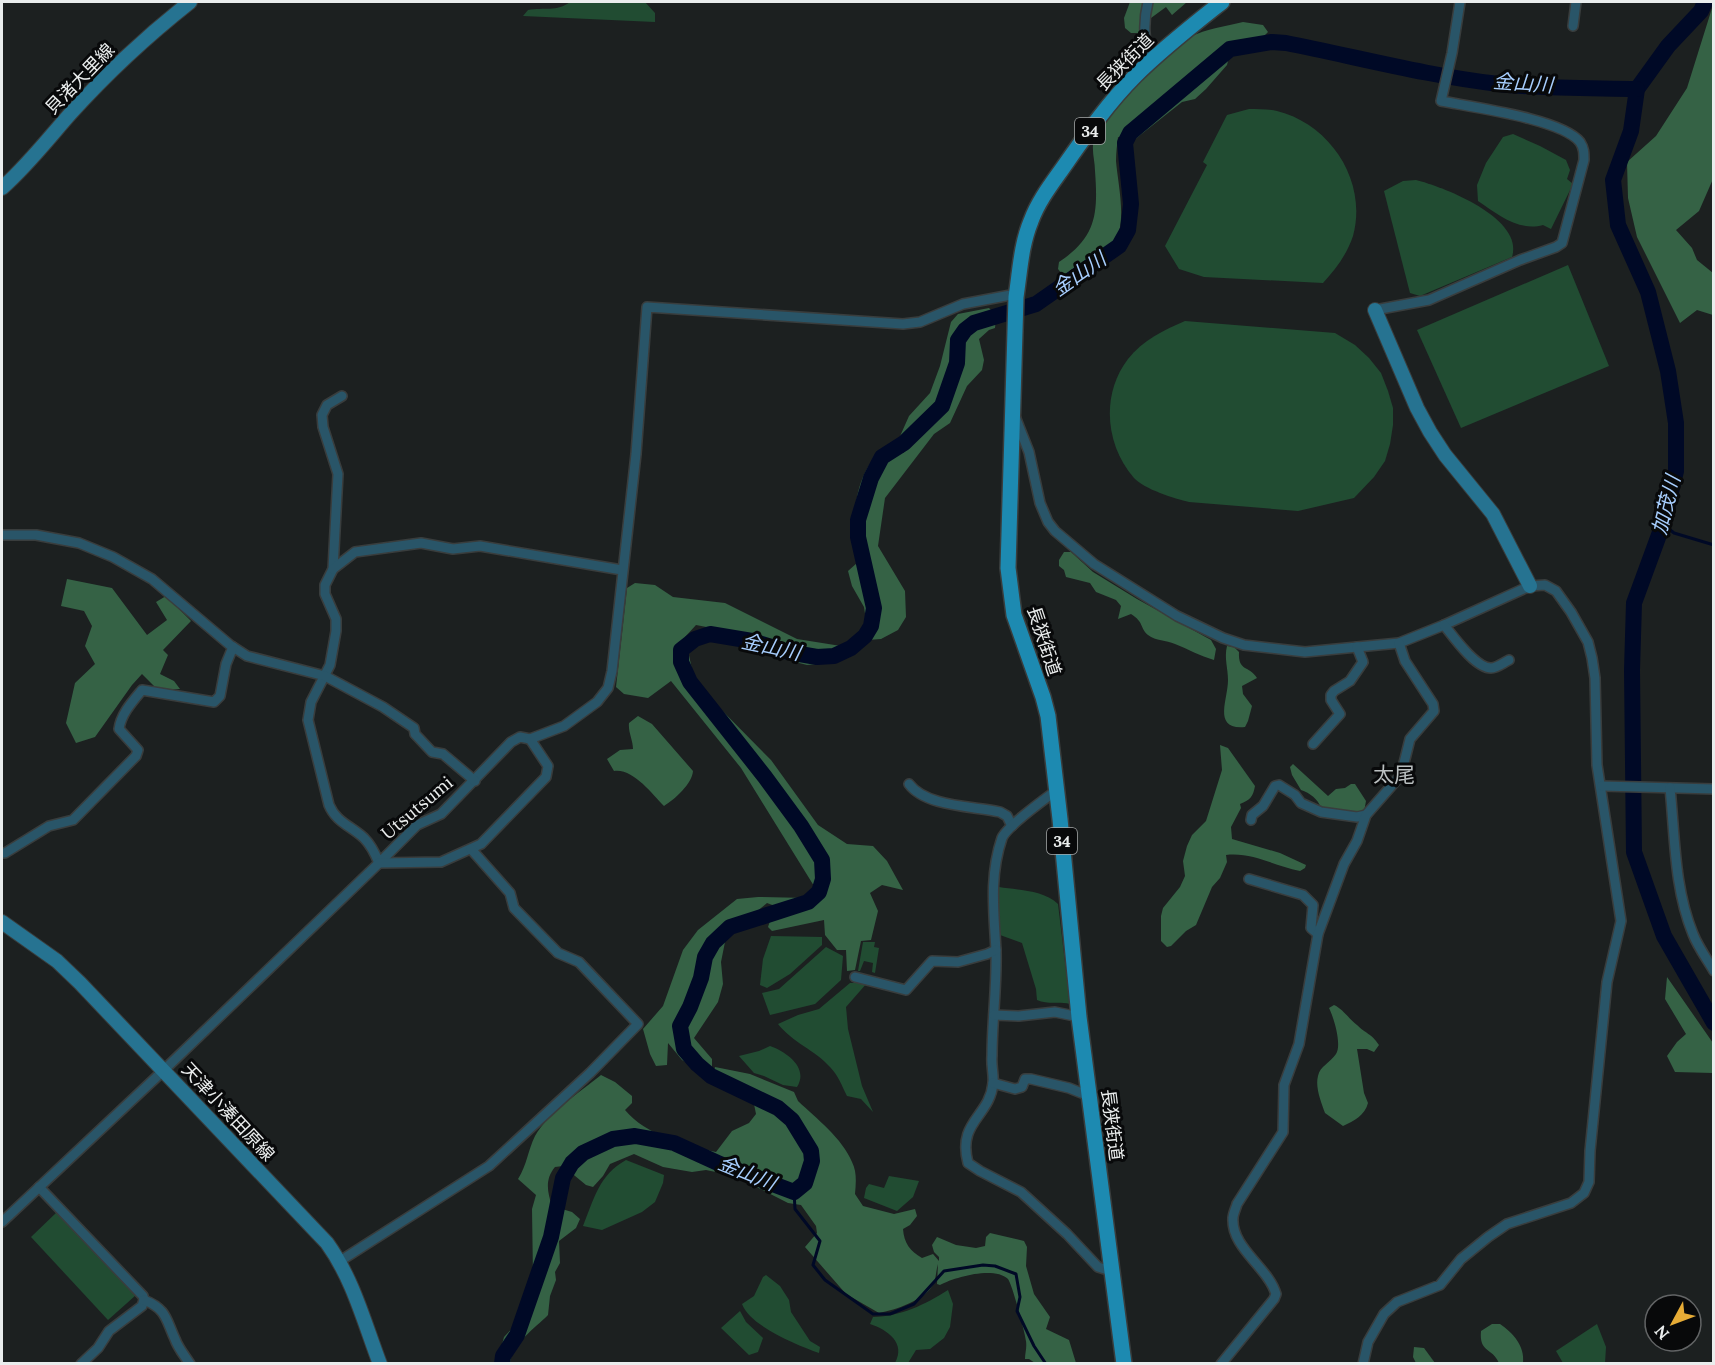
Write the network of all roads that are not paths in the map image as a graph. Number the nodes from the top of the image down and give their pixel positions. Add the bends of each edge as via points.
1 (190, 2) edge
2 (1148, 2) edge
3 (1222, 2) edge
4 (1460, 2) edge
5 (1576, 2) edge
6 (1573, 26) dead end
7 (1153, 59) junction
8 (2, 188) edge
9 (1016, 296) junction
10 (1375, 310) joint
11 (342, 396) dead end
12 (1013, 412) junction
13 (2, 535) edge
14 (333, 569) junction
15 (622, 570) junction
16 (1530, 585) junction
17 (1444, 625) junction
18 (1399, 643) junction
19 (233, 647) junction
20 (1357, 647) junction
21 (1509, 660) dead end
22 (326, 676) junction
23 (530, 739) junction
24 (1313, 744) dead end
25 (475, 781) junction
26 (909, 784) dead end
27 (1602, 786) junction
28 (1670, 788) junction
29 (1713, 789) edge
30 (1057, 790) junction
31 (1366, 815) junction
32 (1251, 820) dead end
33 (1012, 826) junction
34 (471, 849) junction
35 (2, 853) edge
36 (379, 863) junction
37 (1249, 879) dead end
38 (2, 922) edge
39 (1318, 934) junction
40 (996, 950) junction
41 (1713, 971) edge
42 (855, 976) dead end
43 (994, 1015) junction
44 (1079, 1017) junction
45 (164, 1070) junction
46 (993, 1083) junction
47 (1089, 1096) junction
48 (39, 1187) junction
49 (2, 1222) edge
50 (340, 1261) junction
51 (1111, 1271) junction
52 (144, 1300) junction
53 (81, 1364) edge
54 (190, 1364) edge
55 (380, 1364) edge
56 (1124, 1364) edge
57 (1221, 1364) edge
58 (1363, 1364) edge

1 - 8 main road, 貝渚大里線 via 113,68
2 - 7 street via 1146,44
3 - 7 main road, 長狭街道 / 34
4 - 10 street via 1441,101 1562,129 1580,142 1584,150 1562,243 1429,300
5 - 6 street
7 - 9 main road, 長狭街道 / 34 via 1113,100 1037,207 1026,237
9 - 12 main road, 長狭街道 / 34
9 - 15 street, Utsutsumi via 963,304 920,322 903,324 647,307
10 - 16 main road via 1425,424 1493,514
11 - 14 street via 327,405 322,415 338,474
12 - 20 street via 1025,438 1048,522 1094,564 1177,616 1244,645 1305,652
12 - 30 main road, 長狭街道 / 34 via 1008,568 1011,599 1046,707
13 - 19 street via 36,535 79,543 113,557 152,579
14 - 15 street via 355,552 421,543 453,549 480,546
14 - 22 street via 325,594 336,619 336,631
15 - 23 street, Utsutsumi via 608,688 597,702 564,726
16 - 17 street
16 - 27 street via 1545,585 1556,591 1588,642 1595,678 1597,765
17 - 18 street
17 - 21 street via 1485,667 1493,668
18 - 20 street
18 - 31 street via 1434,711 1410,739 1401,775
19 - 22 street via 247,656
19 - 35 street via 220,696 214,702 142,690 129,705 119,729 138,750 136,756 74,820 49,826
20 - 24 street via 1363,662 1350,681 1331,695 1341,714
22 - 25 street via 414,728 432,752 443,754
22 - 36 street via 311,702 308,720 329,805 340,822 365,839
23 - 25 street, Utsutsumi via 520,737 511,742
23 - 34 street via 548,766 546,777 481,844
25 - 36 street, Utsutsumi via 441,814 417,825
26 - 33 street via 918,793 944,803 1000,812
27 - 28 street
27 - 58 street via 1621,921 1607,982 1584,1193 1571,1203 1507,1224 1461,1259 1440,1285 1397,1302 1378,1323
28 - 29 street
28 - 41 street via 1685,910
30 - 33 street
30 - 44 main road, 長狭街道 / 34
31 - 32 street via 1321,812 1301,803 1280,785 1275,786
31 - 39 street
33 - 40 street via 1003,835 992,889
34 - 36 street via 441,862
34 - 50 street via 510,893 514,908 558,953 579,962 638,1024 590,1074 489,1166
36 - 45 street, Utsutsumi
37 - 39 street via 1303,895 1312,905 1311,928
38 - 45 main road, 天津小湊田原線 via 57,961
39 - 57 street via 1299,1044 1284,1085 1283,1132 1237,1204 1233,1217 1236,1236 1276,1294
40 - 42 street via 957,962 932,961 906,990
40 - 43 street
43 - 44 street via 1019,1017 1055,1012
43 - 46 street
44 - 47 main road, 長狭街道 / 34
45 - 48 street, Utsutsumi
45 - 50 main road, 天津小湊田原線
46 - 47 street via 1015,1089 1022,1087 1025,1079 1031,1079
46 - 51 street via 989,1100 965,1142 968,1163 1021,1192 1098,1267
47 - 51 main road, 長狭街道 / 34
48 - 49 street, Utsutsumi
48 - 52 street
50 - 55 main road, 天津小湊田原線
51 - 56 main road, 長狭街道 / 34
52 - 53 street via 142,1306 108,1331 98,1348
52 - 54 street via 168,1318 175,1341

